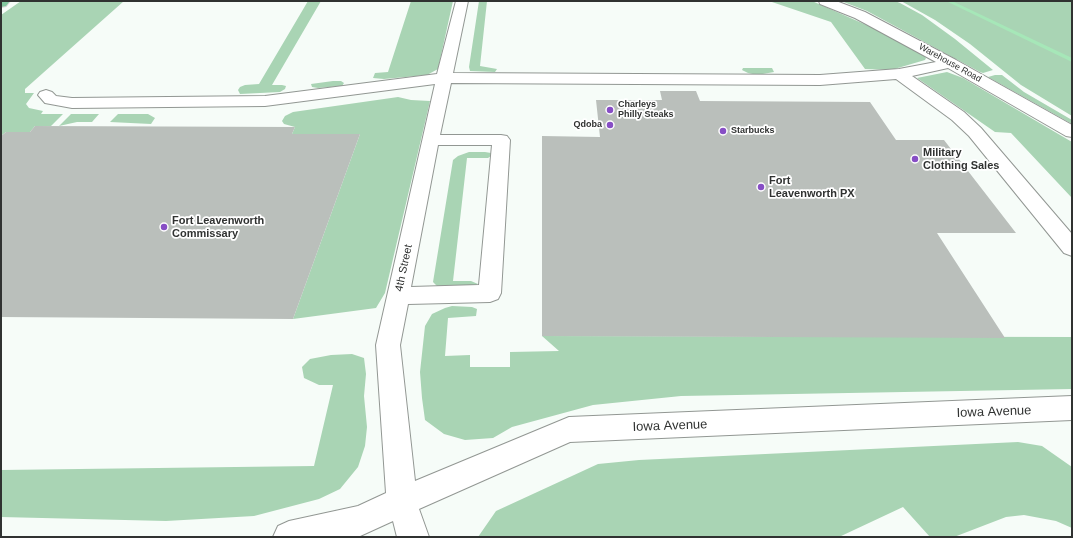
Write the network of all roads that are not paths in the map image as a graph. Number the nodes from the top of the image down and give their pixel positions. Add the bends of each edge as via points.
1 (4, 1) edge
2 (462, 1) edge
3 (825, 1) edge
4 (1, 3) edge
5 (951, 63) junction
6 (899, 74) junction
7 (444, 78) junction
8 (46, 96) dead end
9 (1072, 132) edge
10 (430, 140) junction
11 (1072, 248) edge
12 (398, 296) junction
13 (1072, 408) edge
14 (402, 501) junction
15 (289, 537) edge
16 (414, 537) edge

1 - 4 main road
2 - 7 street, 4th Street
3 - 5 street, Warehouse Road via 879,24
5 - 6 street
5 - 9 street, Warehouse Road
6 - 7 street via 820,80
6 - 11 street via 958,116 975,132
7 - 8 street via 265,101 72,103 51,100
7 - 10 street, 4th Street
10 - 12 street, 4th Street
10 - 12 street via 501,140 490,293
12 - 14 street, 4th Street via 388,345
13 - 14 street, Iowa Avenue via 569,430
14 - 15 street, Iowa Avenue via 361,521
14 - 16 street, 4th Street

